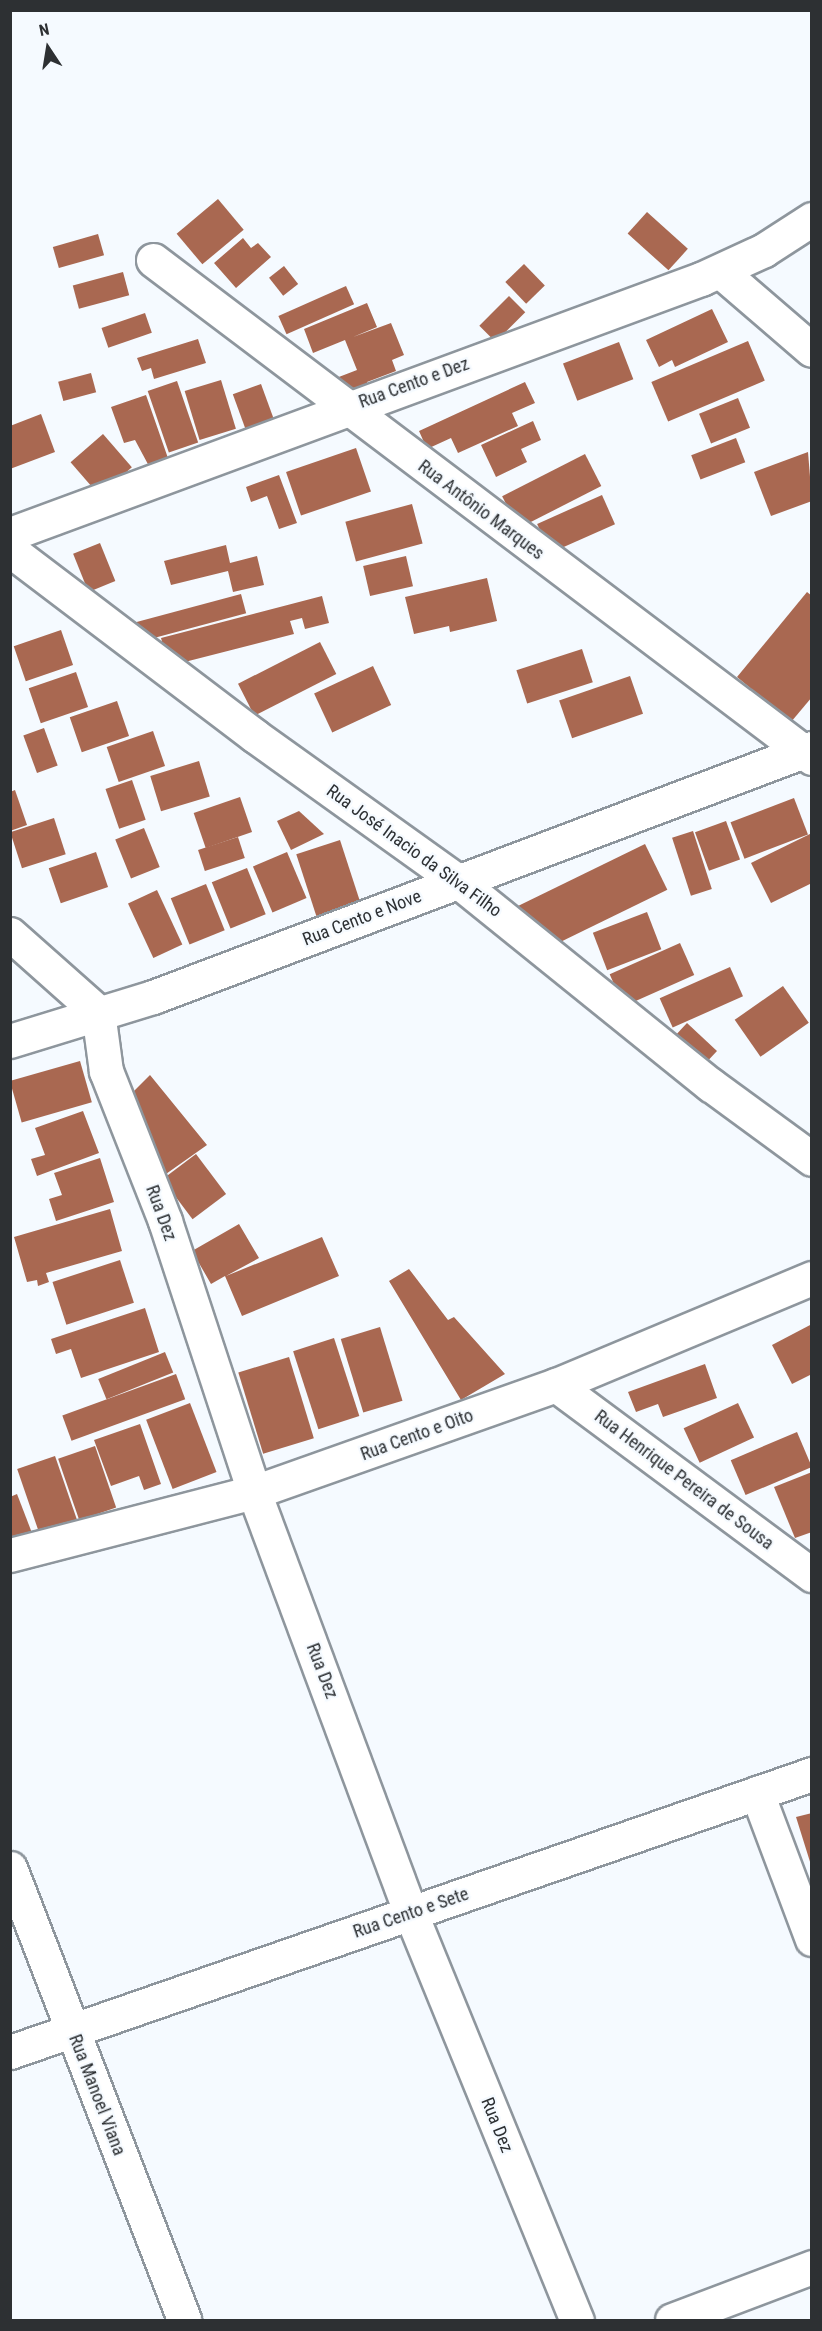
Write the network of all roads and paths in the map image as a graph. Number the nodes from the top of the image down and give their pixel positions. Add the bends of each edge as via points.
1 (812, 219) edge
2 (153, 260) dead end
3 (720, 271) junction
4 (812, 350) edge
5 (347, 408) junction
6 (10, 534) edge
7 (10, 550) edge
8 (809, 752) edge
9 (459, 882) junction
10 (10, 934) edge
11 (98, 1012) junction
12 (10, 1041) edge
13 (812, 1160) edge
14 (812, 1278) edge
15 (556, 1385) junction
16 (254, 1492) junction
17 (10, 1555) edge
18 (812, 1575) edge
19 (812, 1774) edge
20 (757, 1792) junction
21 (10, 1868) edge
22 (411, 1914) junction
23 (812, 1940) edge
24 (72, 2031) junction
25 (10, 2052) edge
26 (812, 2267) edge
27 (184, 2320) edge
28 (577, 2320) edge
29 (672, 2320) edge

1 - 3 street, Rua Cento e Dez via 764,250
2 - 5 street, Rua Antônio Marques
3 - 4 street
3 - 5 street, Rua Cento e Dez
5 - 6 street, Rua Cento e Dez
5 - 8 street, Rua Antônio Marques
7 - 9 street, Rua José Inacio da Silva Filho via 255,736
8 - 9 street, Rua Cento e Nove
9 - 11 street, Rua Cento e Nove via 153,997
9 - 13 street, Rua José Inacio da Silva Filho via 711,1085
10 - 11 street
11 - 12 street, Rua Cento e Nove
11 - 16 street, Rua Dez via 106,1071 165,1221
14 - 15 street, Rua Cento e Oito
15 - 16 street, Rua Cento e Oito
15 - 18 street, Rua Henrique Pereira de Sousa
16 - 17 street, Rua Cento e Oito
16 - 22 street, Rua Dez
19 - 20 street, Rua Cento e Sete
20 - 22 street, Rua Cento e Sete
20 - 23 street
21 - 24 street, Rua Manoel Viana
22 - 24 street, Rua Cento e Sete
22 - 28 street, Rua Dez
24 - 25 street, Rua Cento e Sete
24 - 27 street, Rua Manoel Viana
26 - 29 street

